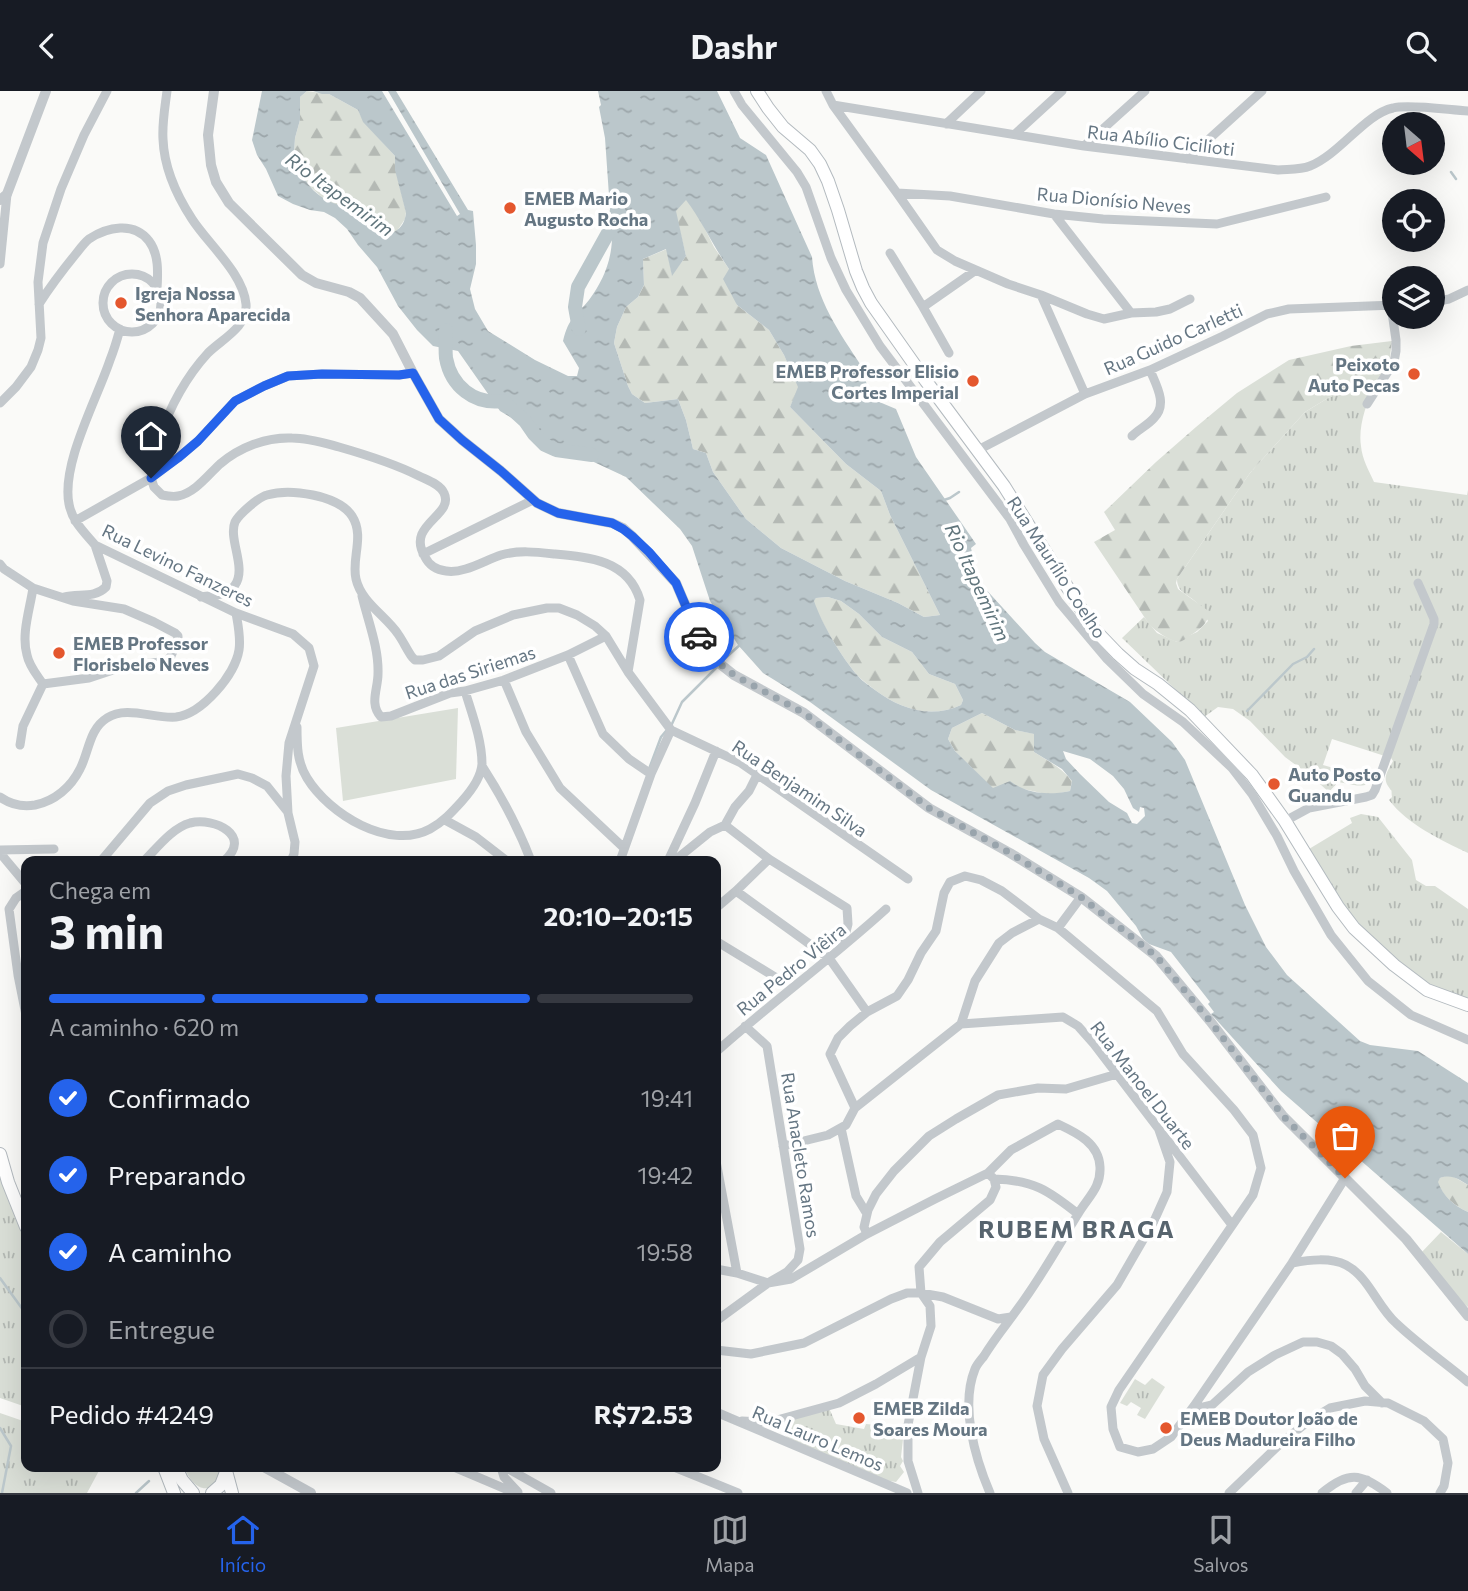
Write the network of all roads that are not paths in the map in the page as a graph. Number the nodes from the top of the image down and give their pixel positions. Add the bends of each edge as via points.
1 (46, 91) edge
2 (107, 91) edge
3 (167, 91) edge
4 (214, 91) edge
5 (734, 91) edge
6 (757, 91) edge
7 (826, 91) edge
8 (981, 91) edge
9 (1062, 91) edge
10 (1145, 91) edge
11 (1262, 91) edge
12 (833, 105) junction
13 (1468, 111) edge
14 (946, 124) junction
15 (1015, 134) junction
16 (1084, 146) junction
17 (1187, 159) junction
18 (897, 193) junction
19 (4, 197) edge
20 (1326, 197) dead end
21 (1054, 214) junction
22 (890, 253) dead end
23 (0, 264) edge
24 (976, 270) junction
25 (157, 289) junction
26 (1468, 290) edge
27 (1041, 295) junction
28 (1190, 299) dead end
29 (1445, 300) edge
30 (39, 304) junction
31 (1382, 305) edge
32 (923, 307) junction
33 (1131, 313) junction
34 (120, 329) junction
35 (1395, 329) edge
36 (949, 353) dead end
37 (915, 365) junction
38 (1150, 370) junction
39 (413, 373) junction
40 (900, 374) junction
41 (1085, 394) junction
42 (0, 403) edge
43 (1367, 404) dead end
44 (1132, 436) dead end
45 (978, 450) junction
46 (151, 478) junction
47 (533, 500) junction
48 (1015, 515) junction
49 (75, 521) junction
50 (95, 544) junction
51 (423, 554) junction
52 (0, 564) edge
53 (1418, 583) dead end
54 (33, 589) junction
55 (362, 593) junction
56 (62, 597) junction
57 (201, 597) junction
58 (236, 613) junction
59 (606, 636) junction
60 (568, 655) junction
61 (628, 672) junction
62 (504, 680) junction
63 (43, 684) junction
64 (465, 691) junction
65 (297, 721) junction
66 (671, 730) junction
67 (20, 745) dead end
68 (716, 751) junction
69 (482, 766) junction
70 (651, 774) junction
71 (757, 775) junction
72 (0, 797) edge
73 (288, 813) junction
74 (445, 820) junction
75 (1285, 821) junction
76 (725, 825) junction
77 (624, 848) junction
78 (54, 849) dead end
79 (0, 852) edge
80 (105, 856) edge
81 (149, 856) edge
82 (231, 856) edge
83 (293, 856) edge
84 (501, 856) edge
85 (529, 856) edge
86 (622, 856) edge
87 (670, 856) edge
88 (680, 856) edge
89 (769, 859) junction
90 (21, 878) edge
91 (908, 879) dead end
92 (736, 891) junction
93 (21, 894) edge
94 (1081, 897) junction
95 (721, 904) edge
96 (886, 909) dead end
97 (1040, 919) junction
98 (1058, 928) junction
99 (721, 944) edge
100 (841, 949) junction
101 (829, 958) junction
102 (780, 980) dead end
103 (21, 990) edge
104 (1468, 1006) edge
105 (867, 1012) junction
106 (961, 1024) junction
107 (745, 1026) junction
108 (1468, 1040) edge
109 (721, 1048) edge
110 (1117, 1075) junction
111 (855, 1108) junction
112 (841, 1128) junction
113 (1159, 1130) junction
114 (783, 1146) junction
115 (0, 1154) edge
116 (991, 1176) junction
117 (1345, 1178) junction
118 (721, 1188) edge
119 (21, 1214) edge
120 (867, 1214) junction
121 (1078, 1214) junction
122 (1232, 1224) junction
123 (867, 1234) junction
124 (1292, 1263) junction
125 (721, 1270) edge
126 (737, 1273) junction
127 (768, 1283) junction
128 (921, 1293) junction
129 (1468, 1316) edge
130 (721, 1317) edge
131 (1011, 1317) junction
132 (721, 1351) edge
133 (921, 1357) junction
134 (1468, 1382) edge
135 (1382, 1403) junction
136 (1191, 1411) junction
137 (721, 1414) edge
138 (789, 1416) junction
139 (736, 1420) junction
140 (783, 1441) junction
141 (166, 1472) edge
142 (179, 1472) edge
143 (226, 1472) edge
144 (229, 1472) edge
145 (273, 1472) edge
146 (466, 1472) edge
147 (504, 1472) edge
148 (512, 1472) edge
149 (686, 1472) edge
150 (912, 1475) junction
151 (1367, 1480) junction
152 (903, 1491) edge
153 (174, 1493) edge
154 (193, 1493) edge
155 (212, 1493) edge
156 (232, 1493) edge
157 (311, 1493) edge
158 (517, 1493) edge
159 (551, 1493) edge
160 (738, 1493) edge
161 (918, 1493) edge
162 (990, 1493) edge
163 (1068, 1493) edge
164 (1229, 1493) edge
165 (1322, 1493) edge
166 (1356, 1493) edge
167 (1387, 1493) edge
168 (1440, 1493) edge

1 - 19 street
2 - 30 street via 83,135 43,243
3 - 46 street via 163,137 171,177 192,220 241,288 246,304 239,326 209,353 182,389 158,443
4 - 39 street via 208,135 211,165 229,203 302,275 360,298 393,334
5 - 40 street via 806,187 846,290
6 - 37 main road, Rua Maurílio Coelho via 783,127 820,164 863,288
7 - 12 street
8 - 14 street
9 - 15 street
10 - 16 street
11 - 17 street
12 - 14 street, Rua Abílio Cicilioti
12 - 18 street
13 - 17 street, Rua Abílio Cicilioti via 1391,108 1331,155 1306,168 1278,170
14 - 15 street, Rua Abílio Cicilioti
15 - 16 street, Rua Abílio Cicilioti
16 - 17 street, Rua Abílio Cicilioti
18 - 21 street, Rua Dionísio Neves via 950,196
18 - 24 street via 937,250
19 - 23 street
20 - 21 street, Rua Dionísio Neves via 1217,224
21 - 33 street
22 - 32 street
24 - 27 street
24 - 32 street
25 - 30 street via 158,271 149,241 125,227 108,229 87,240
25 - 34 street via 161,304 155,322 138,332
25 - 34 street via 149,280 131,275 107,289 106,316
26 - 29 street
27 - 33 street via 1104,319
27 - 41 street
28 - 33 street via 1170,309
30 - 42 street via 41,338 31,367
31 - 38 street, Rua Guido Carletti via 1267,314
32 - 36 street
34 - 49 street via 73,457 68,492
35 - 43 street via 1394,362
37 - 40 street
37 - 45 main road, Rua Maurílio Coelho
38 - 41 street, Rua Guido Carletti
38 - 44 street via 1160,393 1159,412
39 - 46 street via 288,376 235,401 198,441
39 - 47 street via 439,419
40 - 48 street
41 - 45 street, Rua Guido Carletti
45 - 48 main road, Rua Maurílio Coelho
46 - 49 street
46 - 51 street via 162,495 177,496 195,487 240,449 271,439 295,438 376,457 445,494 444,507 419,541
47 - 51 street
47 - 94 street via 558,513 623,529 676,583 710,656 734,675 804,713 929,808
48 - 75 main road, Rua Maurílio Coelho via 1093,628 1208,728 1252,775
48 - 108 street via 1024,545 1059,602 1107,659 1143,694 1183,722 1232,768 1252,794 1331,935 1368,981 1411,1015
49 - 50 street, Rua Levino Fanzeres
50 - 56 street via 106,587 95,594
50 - 57 street, Rua Levino Fanzeres
51 - 61 street via 434,568 447,572 503,554 530,551 595,558 615,567 629,579 640,600
52 - 54 street
53 - 75 street via 1434,624 1375,790 1372,795 1309,809
54 - 56 street
54 - 63 street via 26,653
55 - 57 street via 356,580 357,529 352,516 327,499 283,492 264,495 236,520 233,530 239,571 231,591
55 - 59 street via 415,660 439,656 475,631 513,615 547,608 577,615
55 - 64 street, Rua das Siriemas via 379,672 374,702 381,717
56 - 63 street via 124,609 175,633 178,640 172,656 162,663
57 - 58 street, Rua Levino Fanzeres
58 - 65 street, Rua Levino Fanzeres via 293,634 309,648 314,666
58 - 72 street via 239,652 225,683 202,705 178,717 125,712 108,717 97,727 80,770 58,796 29,806
59 - 60 street, Rua das Siriemas
59 - 61 street, Rua Benjamim Silva
60 - 62 street, Rua das Siriemas
60 - 70 street via 603,734
61 - 66 street, Rua Benjamim Silva
62 - 64 street, Rua das Siriemas
62 - 77 street via 526,732 561,788
63 - 67 street via 23,726
64 - 69 street
65 - 73 street, Rua Levino Fanzeres via 289,743
65 - 74 street via 299,760 307,778 337,811 361,827 409,836
66 - 68 street, Rua Benjamim Silva
66 - 70 street
68 - 71 street, Rua Benjamim Silva
68 - 87 street
69 - 74 street via 466,797
69 - 85 street via 504,800
70 - 77 street
71 - 76 street
71 - 91 street, Rua Benjamim Silva
73 - 80 street via 267,786 238,774 186,785 150,803
73 - 83 street, Rua Levino Fanzeres via 295,842
74 - 84 street
75 - 104 main road, Rua Maurílio Coelho via 1354,928 1427,990
76 - 88 street
76 - 89 street
77 - 86 street
78 - 79 street
79 - 90 street
81 - 82 street via 189,823 205,821 218,824 234,838 236,847
89 - 92 street
89 - 100 street via 847,908
92 - 95 street
92 - 101 street
93 - 103 street via 9,909
94 - 98 street
94 - 117 street via 1156,956 1283,1116
96 - 100 street, Rua Pedro Viêira
97 - 98 street
97 - 105 street via 981,880 965,876 950,882 936,931 908,980 897,996
97 - 106 street via 999,943 975,981
98 - 122 street via 1157,1011 1183,1054 1252,1135 1261,1168 1253,1195
99 - 102 street
100 - 101 street, Rua Pedro Viêira
101 - 105 street
101 - 107 street, Rua Pedro Viêira
105 - 111 street via 838,1038 830,1054
106 - 110 street, Rua Manoel Duarte via 1063,1017 1078,1026
106 - 111 street
107 - 109 street, Rua Pedro Viêira
107 - 114 street, Rua Anacleto Ramos via 767,1046
110 - 113 street, Rua Manoel Duarte
110 - 120 street via 1066,1089 998,1095 929,1136 894,1171
111 - 112 street
112 - 114 street
112 - 120 street via 856,1196
113 - 122 street, Rua Manoel Duarte
113 - 163 street via 1170,1162 1167,1192 1154,1221 1117,1285 1043,1375 1037,1406 1044,1439
114 - 127 street, Rua Anacleto Ramos via 800,1249 798,1261
115 - 119 main road
116 - 121 street via 1032,1183
116 - 121 street via 1011,1150 1058,1125 1077,1132 1100,1164 1099,1183
116 - 123 street
116 - 128 street via 996,1187 990,1201 940,1242 919,1267
117 - 124 street
117 - 129 street via 1406,1239
118 - 126 street
120 - 123 street
121 - 131 street
122 - 136 street via 1111,1407 1120,1447 1138,1452 1171,1437
123 - 127 street via 792,1279
124 - 134 street via 1328,1260 1360,1275 1395,1322
124 - 136 street
125 - 126 street
126 - 127 street
127 - 130 street, Rua Anacleto Ramos
128 - 131 street via 998,1319
128 - 132 street via 891,1299 804,1343 751,1354
128 - 133 street via 930,1306 931,1326
131 - 162 street via 975,1369 969,1399 970,1427
133 - 138 street via 839,1403
133 - 150 street via 908,1425
135 - 136 street via 1342,1354 1331,1346 1303,1342 1248,1372 1212,1405
135 - 164 street via 1365,1401 1330,1408 1281,1443
135 - 168 street via 1424,1421 1443,1439 1448,1463
137 - 139 street, Rua Lauro Lemos
138 - 139 street via 762,1422
138 - 140 street via 779,1426
139 - 140 street, Rua Lauro Lemos
140 - 152 street, Rua Lauro Lemos
141 - 153 main road
142 - 154 main road
143 - 155 main road
144 - 156 main road
145 - 157 street
146 - 158 street
147 - 158 street
148 - 159 street
149 - 160 street
150 - 152 street
150 - 161 street
151 - 165 street via 1348,1476
151 - 166 street
151 - 167 street

